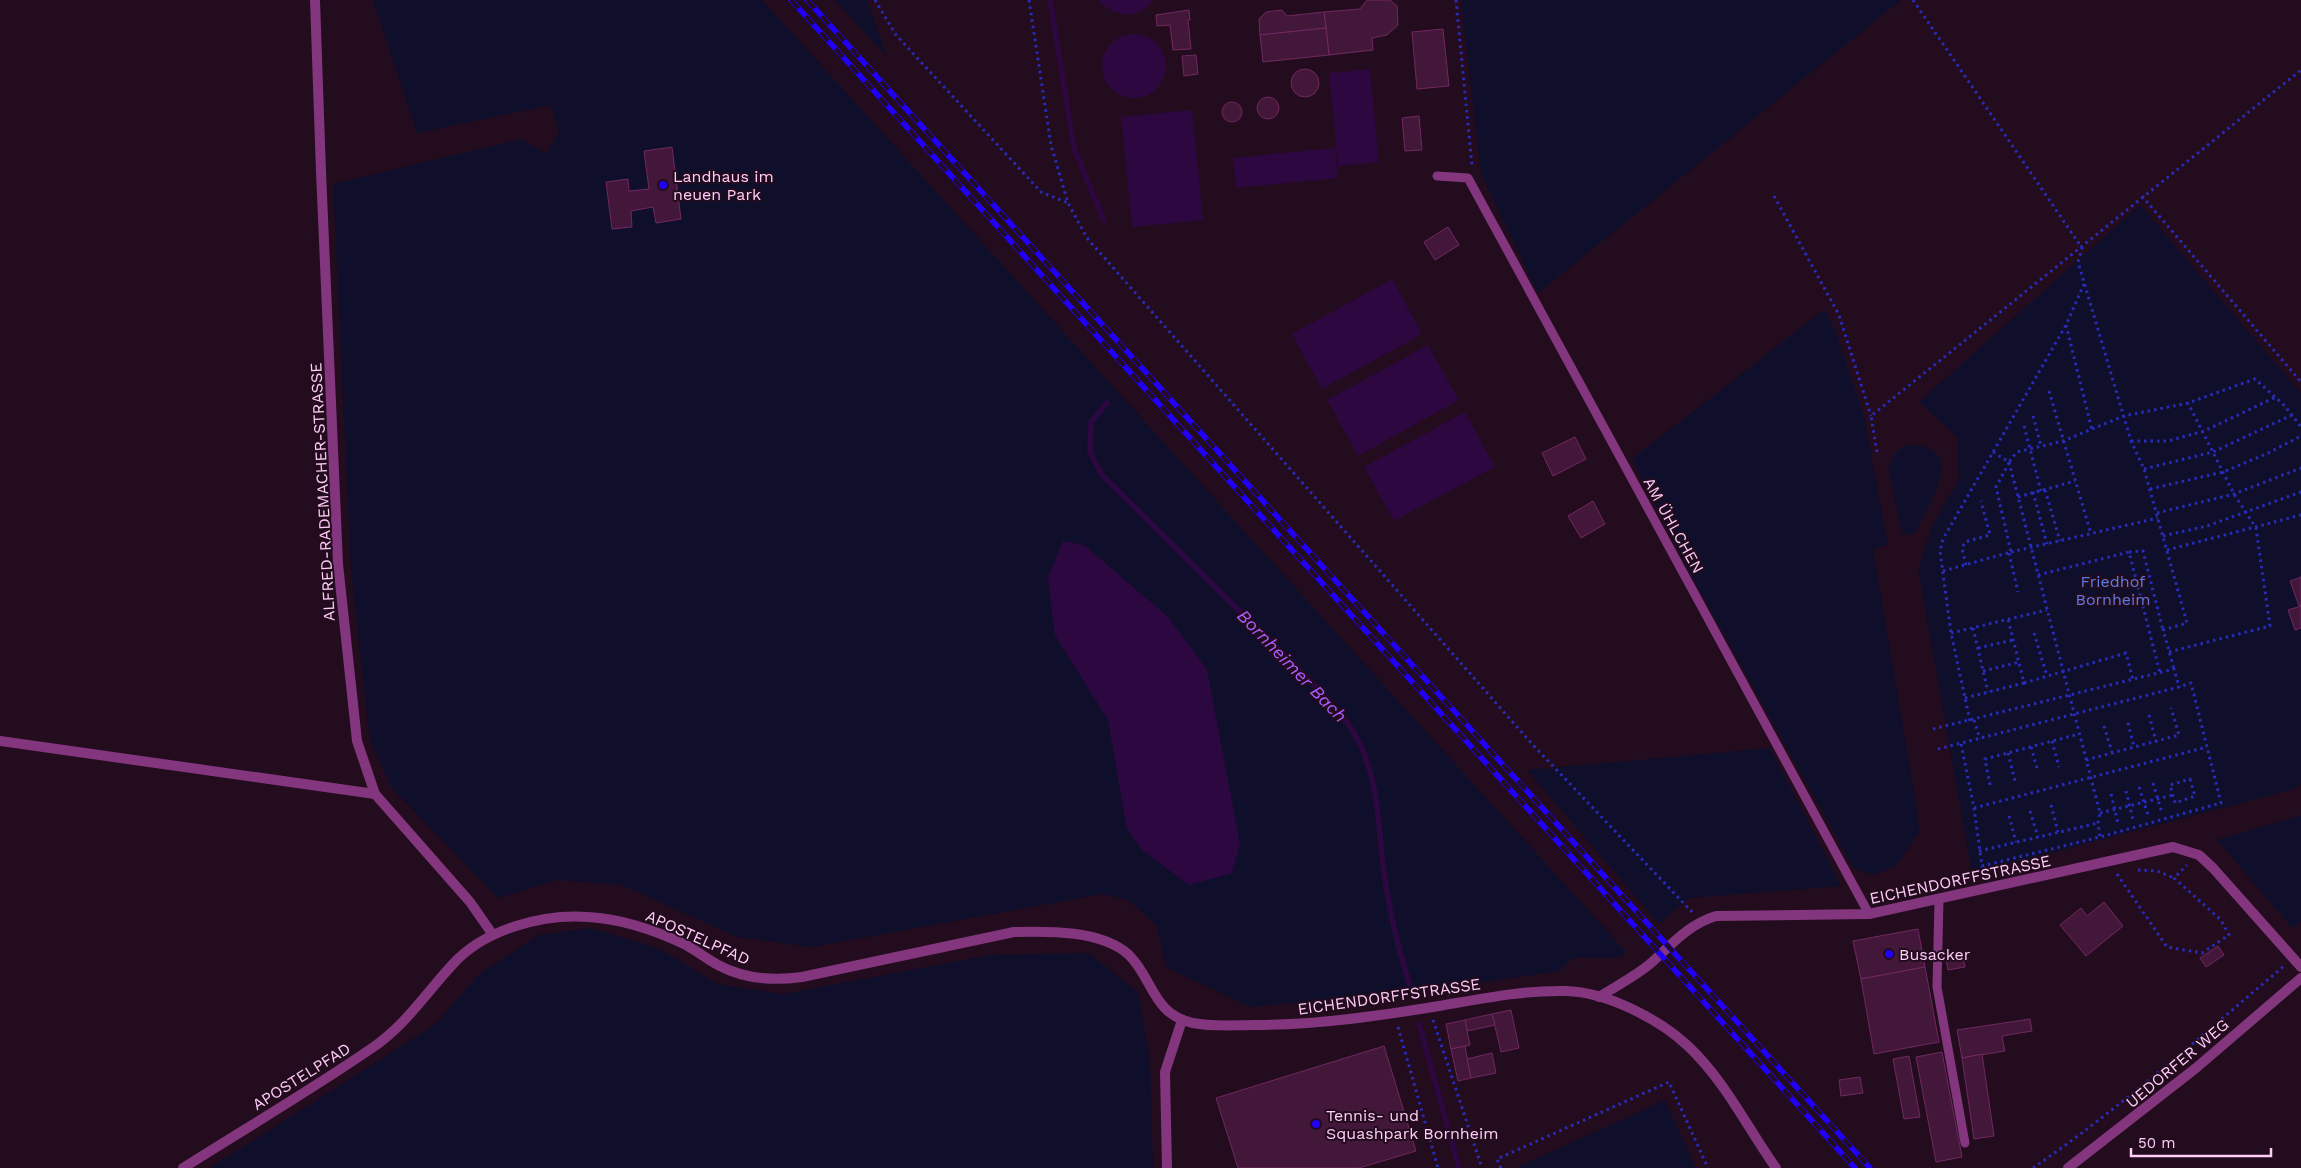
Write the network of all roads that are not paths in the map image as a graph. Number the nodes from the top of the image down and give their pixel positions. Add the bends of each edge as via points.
1 (315, 0) edge
2 (1437, 176) dead end
3 (0, 741) edge
4 (375, 794) junction
5 (1938, 900) junction
6 (1869, 914) junction
7 (493, 935) junction
8 (2301, 968) edge
9 (2301, 978) edge
10 (1599, 997) junction
11 (1182, 1020) junction
12 (1965, 1143) dead end
13 (183, 1168) edge
14 (1168, 1168) edge
15 (1776, 1168) edge
16 (2068, 1168) edge

1 - 4 street, ALFRED-RADEMACHER-STRASSE via 338,564 357,742
2 - 6 lane, AM ÜHLCHEN via 1468,178
3 - 4 street
4 - 7 street, ALFRED-RADEMACHER-STRASSE via 470,902
5 - 6 street, EICHENDORFFSTRASSE
5 - 8 street, EICHENDORFFSTRASSE via 2173,847 2199,855
5 - 12 lane via 1937,987
6 - 10 street, EICHENDORFFSTRASSE via 1716,916 1700,921 1650,964
7 - 11 street, APOSTELPFAD via 542,919 567,916 630,923 667,936 732,971 777,980 1014,932 1078,935 1110,943 1128,954 1161,1005
7 - 13 street, APOSTELPFAD via 456,960 390,1036
9 - 16 street, UEDORFER WEG via 2196,1068
10 - 11 street, EICHENDORFFSTRASSE via 1568,990 1518,993 1336,1021 1206,1024
10 - 15 street, EICHENDORFFSTRASSE via 1625,1005 1660,1023 1707,1064
11 - 14 street via 1165,1072

